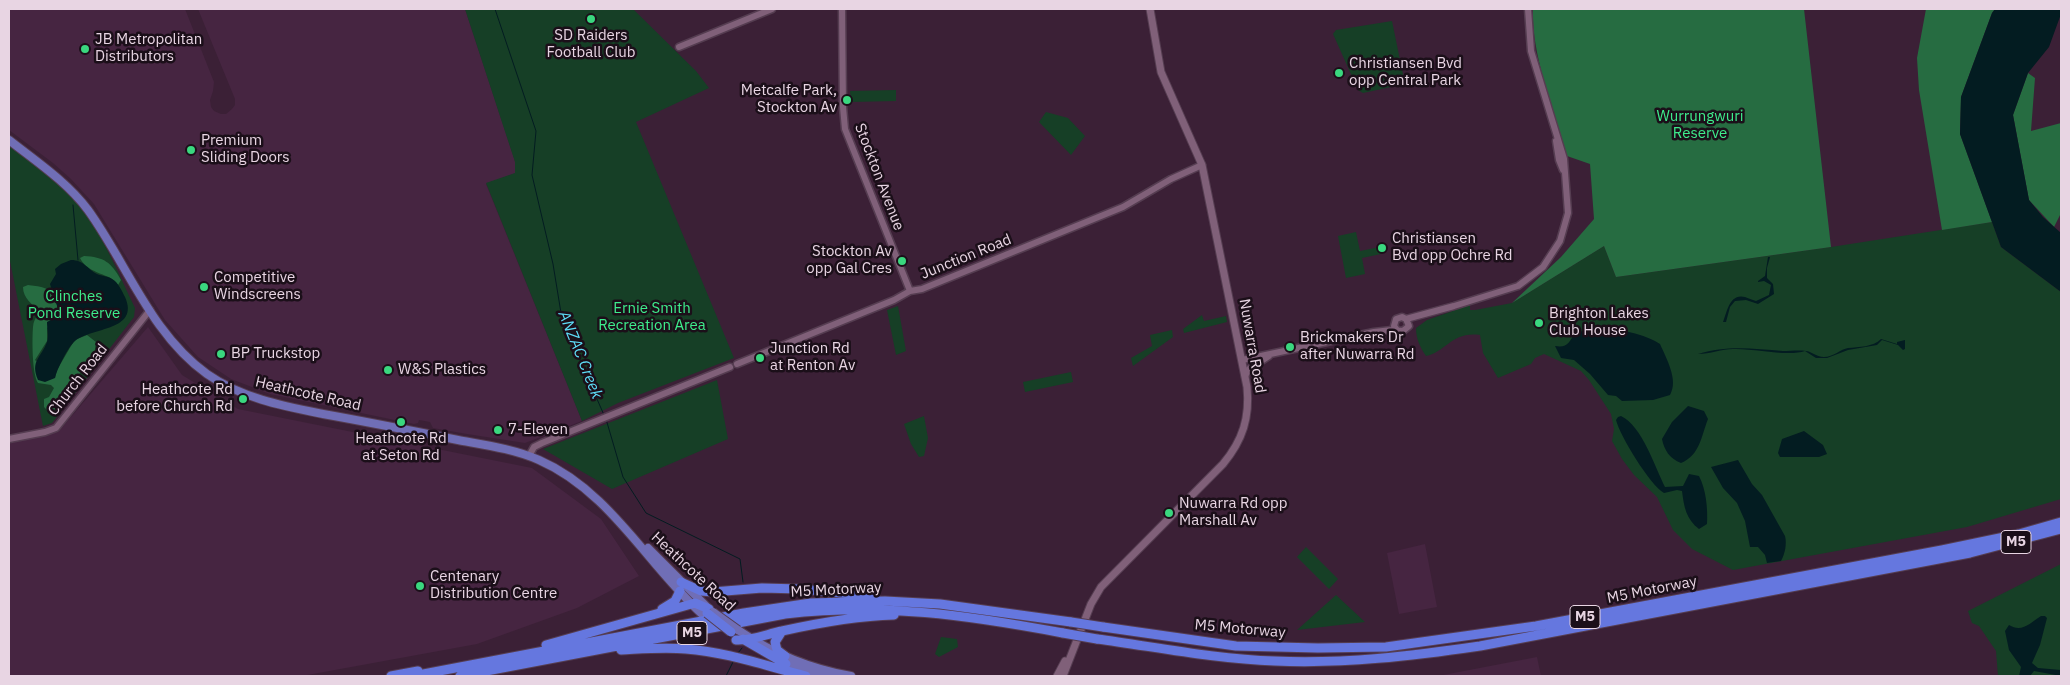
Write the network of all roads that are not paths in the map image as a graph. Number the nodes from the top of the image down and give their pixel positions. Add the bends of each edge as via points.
1 (772, 9) edge
2 (842, 9) edge
3 (1150, 9) edge
4 (1528, 9) edge
5 (680, 47) dead end
6 (9, 140) edge
7 (1202, 165) junction
8 (910, 291) junction
9 (150, 310) junction
10 (1395, 321) junction
11 (1407, 322) junction
12 (1397, 330) junction
13 (1374, 332) junction
14 (1272, 354) junction
15 (1242, 360) junction
16 (1245, 376) junction
17 (9, 439) edge
18 (529, 456) junction
19 (2061, 522) edge
20 (2061, 529) edge
21 (680, 587) junction
22 (720, 591) junction
23 (692, 604) junction
24 (940, 604) junction
25 (706, 609) junction
26 (646, 617) junction
27 (1007, 623) junction
28 (782, 631) junction
29 (738, 636) junction
30 (1078, 638) junction
31 (786, 660) junction
32 (529, 663) junction
33 (391, 676) edge
34 (413, 676) edge
35 (460, 676) edge
36 (806, 676) edge
37 (827, 676) edge
38 (852, 676) edge
39 (1057, 676) edge
40 (1063, 676) edge

1 - 5 street
2 - 8 street, Stockton Avenue via 845,129
3 - 7 main road, Nuwarra Road via 1161,72
4 - 11 street via 1531,51 1568,192 1564,232 1543,267 1524,282
6 - 9 main road, Heathcote Road via 76,196 111,245
7 - 8 street, Junction Road via 1123,207 922,289
7 - 15 main road, Nuwarra Road
8 - 18 street, Junction Road via 534,447
9 - 17 street, Church Road via 56,428
9 - 18 main road, Heathcote Road via 172,342 188,358 207,374 254,398
10 - 11 street via 1400,317
10 - 12 street
10 - 13 street
11 - 12 street via 1403,331
12 - 13 street
13 - 14 street
14 - 15 street
14 - 16 street via 1249,369
15 - 16 main road, Nuwarra Road
16 - 30 main road, Nuwarra Road via 1249,408 1239,442 1212,476 1101,587
18 - 21 main road, Heathcote Road via 581,485
19 - 24 highway, M5 Motorway / M5, bridge via 1950,549 1545,625 1386,647 1236,646
20 - 27 highway, M5 Motorway / M5, bridge via 1970,553 1480,646 1372,660 1274,661 1211,655
21 - 22 highway
21 - 23 main road, Heathcote Road
21 - 25 main road, Heathcote Road
21 - 26 highway via 675,601
22 - 24 highway via 808,589
22 - 25 highway via 709,595
23 - 25 highway
23 - 26 highway
24 - 34 highway, M5 Motorway / M5 via 850,601 780,607
25 - 29 highway, bridge
26 - 33 highway via 549,645
27 - 28 highway via 893,614
27 - 32 highway, M5 Motorway / M5 via 890,609 823,610 785,614
28 - 29 highway
28 - 31 highway via 775,642
29 - 31 highway
30 - 39 main road, Nuwarra Road
30 - 40 main road, Nuwarra Road
31 - 37 main road
31 - 38 main road
32 - 35 highway, M5 Motorway / M5
32 - 36 highway via 617,651 670,648 719,654

